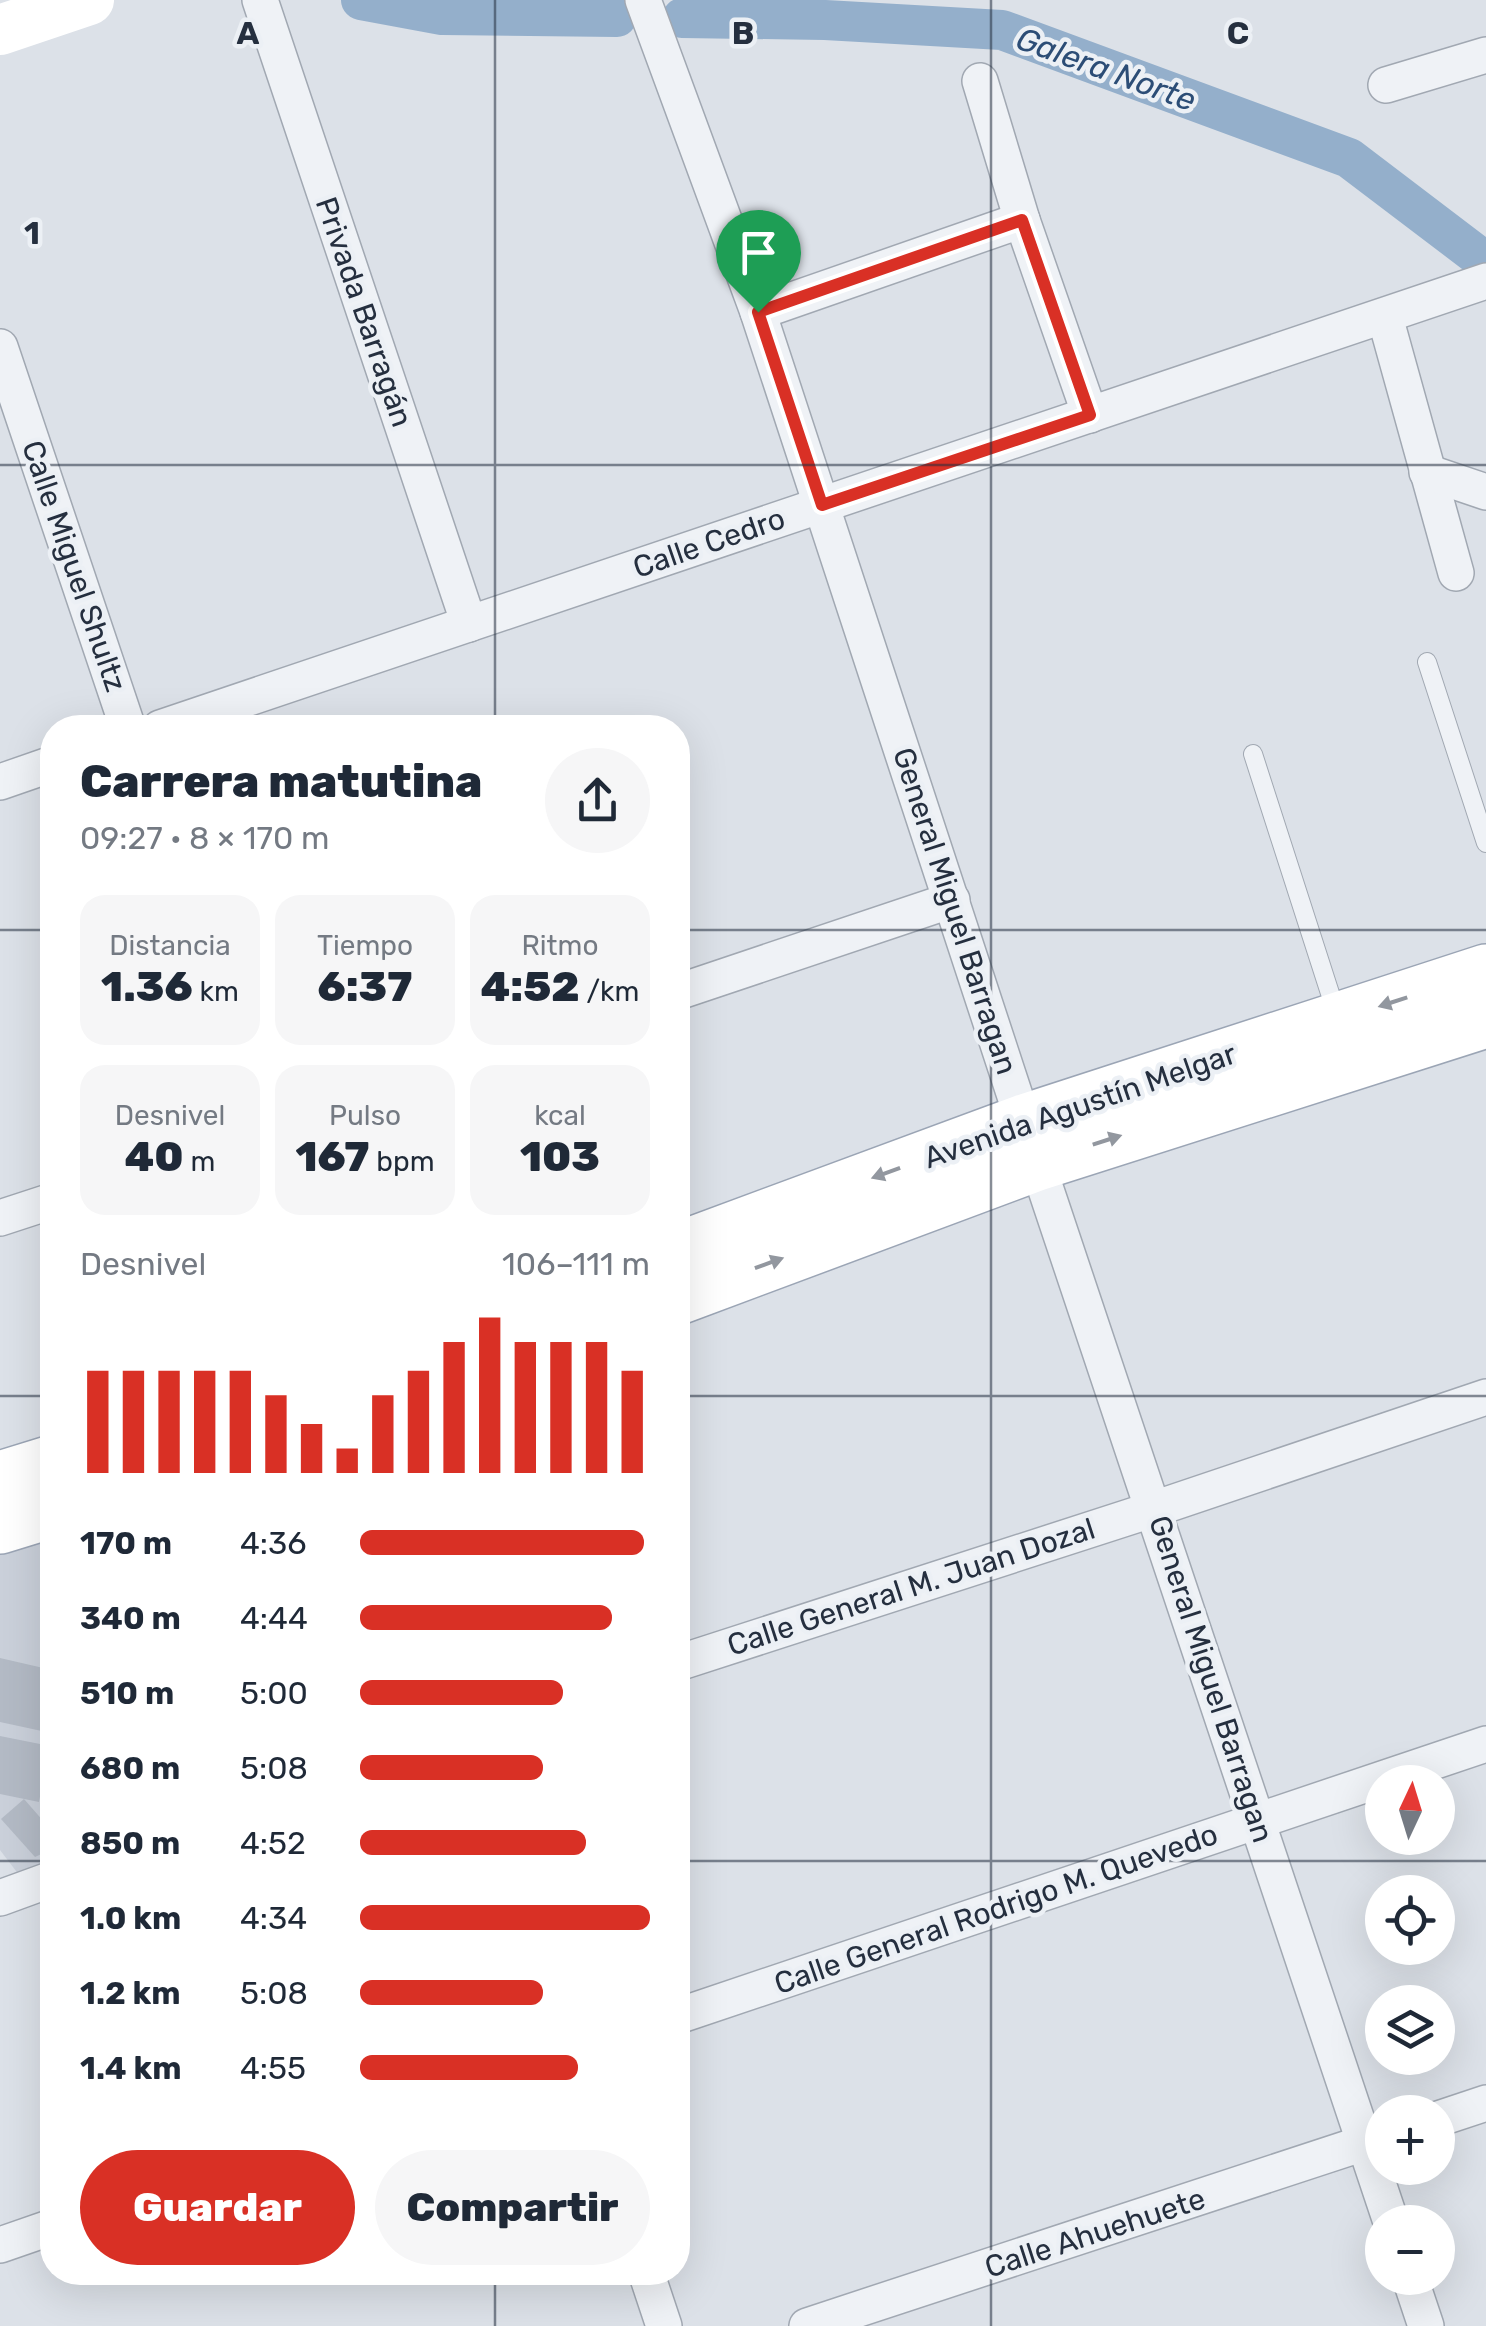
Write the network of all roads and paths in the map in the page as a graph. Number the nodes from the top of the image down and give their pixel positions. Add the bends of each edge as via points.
1 (89, 0) edge
2 (260, 0) edge
3 (643, 0) edge
4 (0, 30) edge
5 (1486, 55) edge
6 (980, 81) dead end
7 (1386, 85) dead end
8 (1022, 220) junction
9 (1486, 281) edge
10 (758, 312) junction
11 (1384, 317) junction
12 (0, 347) edge
13 (1090, 415) junction
14 (1427, 472) junction
15 (1486, 492) edge
16 (822, 505) junction
17 (1456, 573) dead end
18 (469, 624) junction
19 (1427, 662) dead end
20 (124, 715) edge
21 (199, 715) edge
22 (1253, 754) dead end
23 (40, 768) edge
24 (0, 782) edge
25 (1486, 843) edge
26 (952, 900) junction
27 (1486, 972) edge
28 (690, 988) edge
29 (1339, 1020) junction
30 (1486, 1020) edge
31 (1030, 1142) junction
32 (40, 1205) edge
33 (0, 1218) edge
34 (690, 1246) edge
35 (690, 1292) edge
36 (1486, 1397) edge
37 (40, 1467) edge
38 (0, 1479) edge
39 (1154, 1509) junction
40 (40, 1514) edge
41 (0, 1526) edge
42 (690, 1659) edge
43 (1486, 1744) edge
44 (1258, 1821) junction
45 (40, 1884) edge
46 (0, 1898) edge
47 (690, 2012) edge
48 (1486, 2103) edge
49 (1455, 2113) edge
50 (1365, 2115) edge
51 (1365, 2143) edge
52 (40, 2231) edge
53 (0, 2245) edge
54 (650, 2285) edge
55 (1416, 2295) edge
56 (881, 2315) edge
57 (664, 2326) edge
58 (808, 2326) edge
59 (1426, 2326) edge

1 - 4 street
2 - 18 street, Privada Barragán
3 - 10 street, General Miguel Barragan
5 - 7 street
6 - 8 street
8 - 10 street
8 - 13 street
9 - 11 street, Calle Cedro
10 - 16 street, General Miguel Barragan
11 - 13 street, Calle Cedro
11 - 14 street
12 - 20 street, Calle Miguel Shultz
13 - 16 street, Calle Cedro
14 - 15 street
14 - 17 street
16 - 18 street, Calle Cedro
16 - 26 street, General Miguel Barragan
18 - 21 street, Calle Cedro
19 - 25 lane
22 - 29 lane
23 - 24 street
26 - 28 street
26 - 31 street, General Miguel Barragan
27 -> 29 main road, Avenida Agustín Melgar
29 - 31 main road, Avenida Agustín Melgar
31 -> 30 main road, Avenida Agustín Melgar
31 -> 34 main road, Avenida Agustín Melgar
35 -> 31 main road, Avenida Agustín Melgar
31 - 39 street, General Miguel Barragan
32 - 33 street
36 - 39 street, Calle General M. Juan Dozal
37 - 38 main road
39 - 42 street, Calle General M. Juan Dozal
39 - 44 street, General Miguel Barragan
40 - 41 main road
43 - 44 street, Calle General Rodrigo M. Quevedo
44 - 47 street, Calle General Rodrigo M. Quevedo
44 - 50 street, General Miguel Barragan
45 - 46 street
48 - 49 street
51 - 56 street, Calle Ahuehuete
52 - 53 street
54 - 57 street
55 - 59 street
56 - 58 street, Calle Ahuehuete

